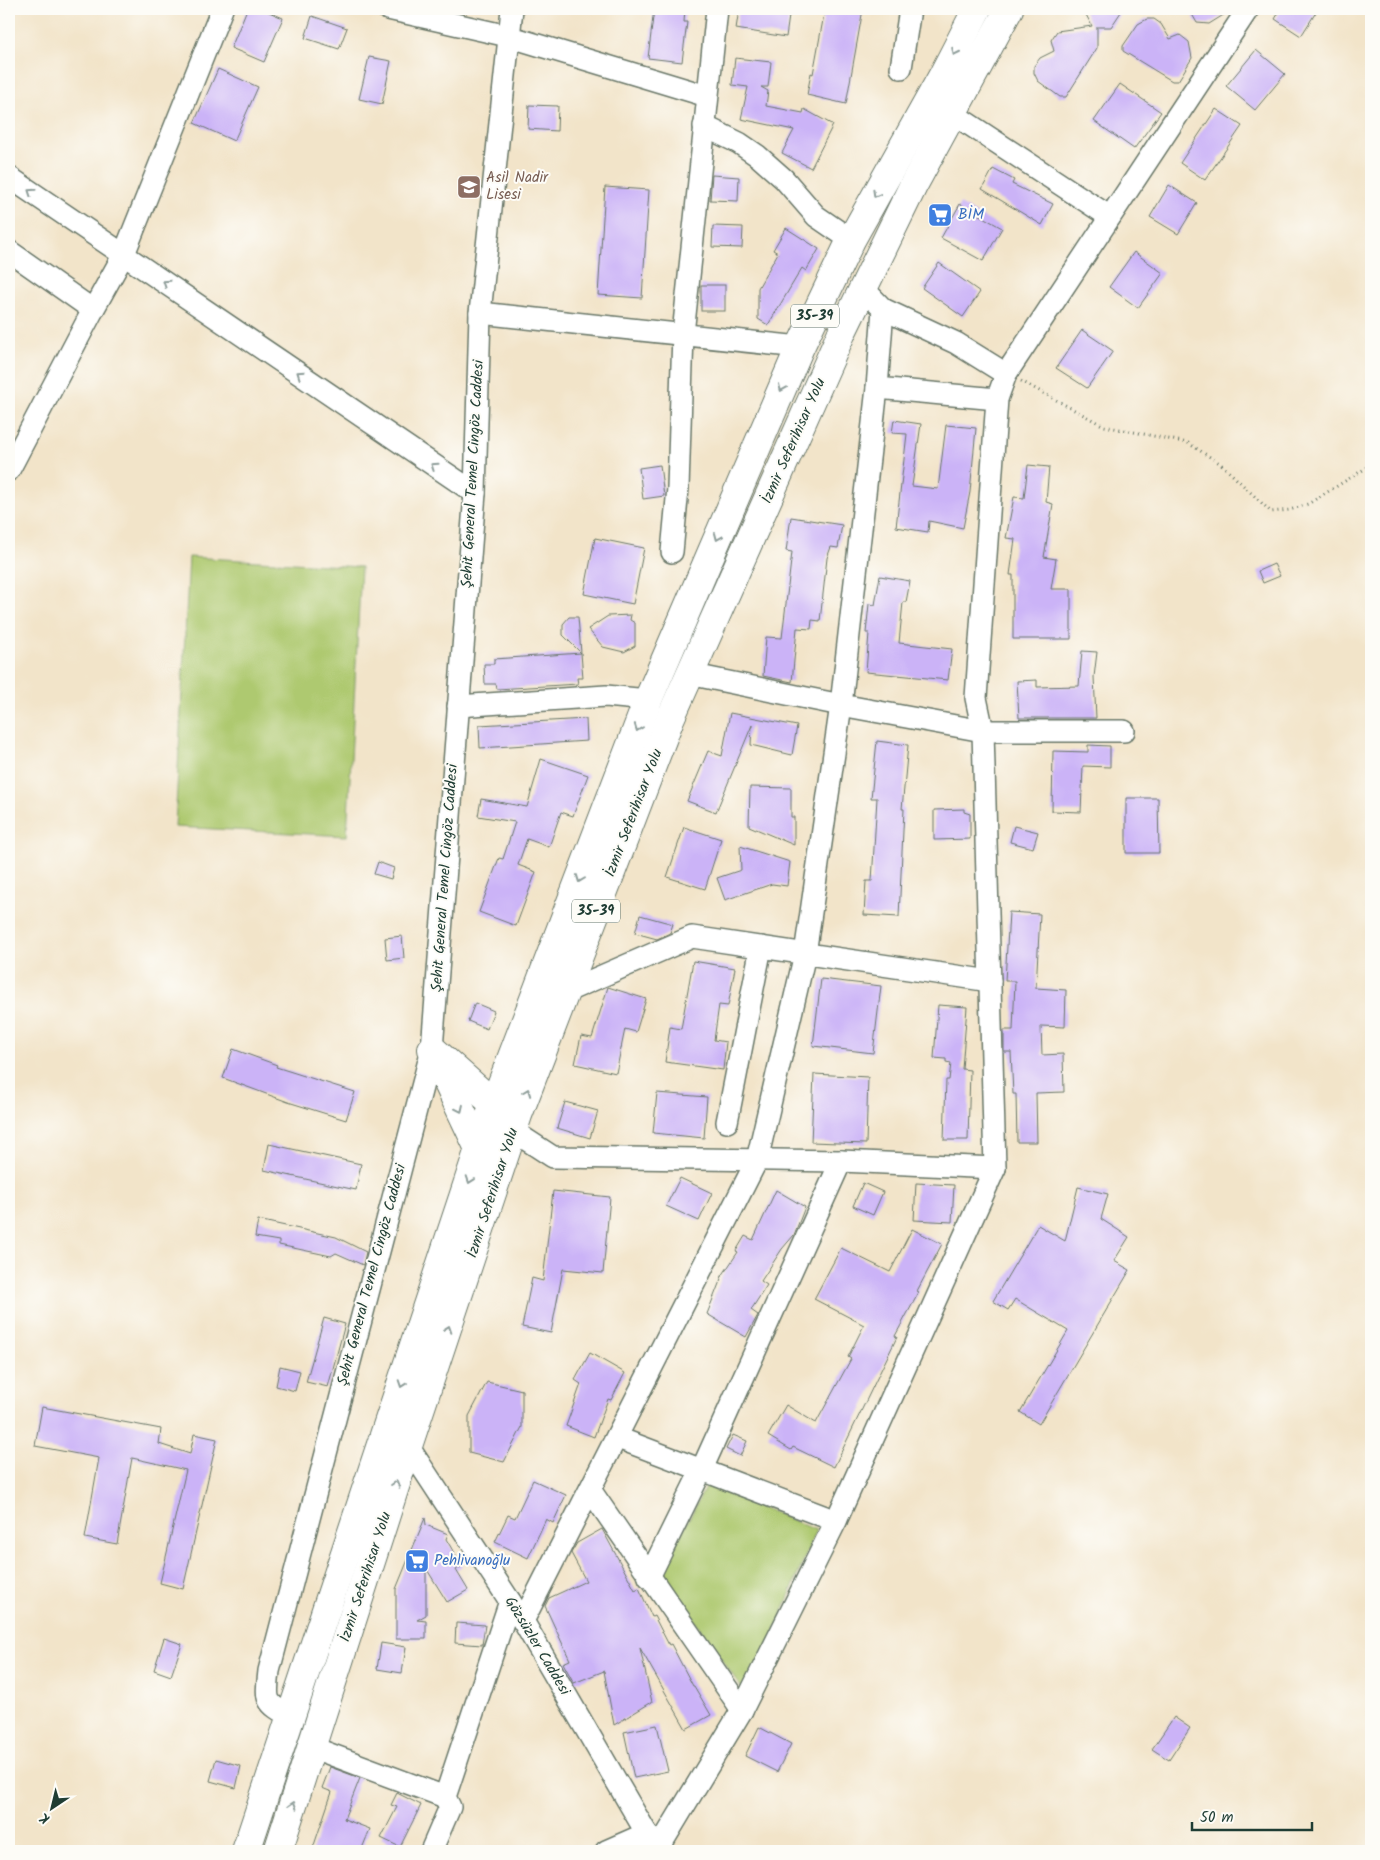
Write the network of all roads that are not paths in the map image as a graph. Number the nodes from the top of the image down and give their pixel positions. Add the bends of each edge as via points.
1 (222, 9) edge
2 (388, 9) edge
3 (512, 9) edge
4 (717, 9) edge
5 (910, 9) edge
6 (977, 9) edge
7 (1009, 9) edge
8 (1248, 9) edge
9 (508, 36) junction
10 (901, 68) dead end
11 (707, 96) junction
12 (952, 113) junction
13 (704, 126) junction
14 (9, 177) edge
15 (1110, 217) junction
16 (851, 240) junction
17 (9, 251) edge
18 (124, 254) junction
19 (863, 288) junction
20 (883, 309) junction
21 (93, 310) junction
22 (480, 313) junction
23 (683, 334) junction
24 (800, 347) junction
25 (1006, 374) junction
26 (877, 388) junction
27 (997, 400) junction
28 (10, 467) edge
29 (475, 493) junction
30 (672, 552) dead end
31 (689, 674) junction
32 (648, 700) junction
33 (841, 705) junction
34 (458, 706) junction
35 (983, 731) junction
36 (1124, 731) dead end
37 (761, 947) junction
38 (805, 954) junction
39 (990, 981) junction
40 (565, 992) junction
41 (514, 1054) junction
42 (439, 1056) junction
43 (494, 1104) junction
44 (727, 1122) dead end
45 (513, 1131) junction
46 (480, 1151) junction
47 (757, 1160) junction
48 (841, 1160) junction
49 (995, 1168) junction
50 (618, 1438) junction
51 (408, 1446) junction
52 (702, 1469) junction
53 (591, 1491) junction
54 (836, 1521) junction
55 (649, 1577) junction
56 (510, 1601) junction
57 (523, 1620) junction
58 (742, 1710) junction
59 (292, 1716) junction
60 (312, 1746) junction
61 (445, 1797) junction
62 (652, 1842) edge
63 (246, 1851) edge
64 (278, 1851) edge
65 (431, 1851) edge
66 (606, 1851) edge

1 - 18 street
2 - 9 street
3 - 9 street, Şehit General Temel Cingöz Caddesi
4 - 11 street
5 - 10 street
6 -> 16 main road, İzmir Seferihisar Yolu / 35-39
7 - 12 main road, İzmir Seferihisar Yolu / 35-39
8 - 15 street
9 - 11 street
9 - 22 street, Şehit General Temel Cingöz Caddesi
11 - 13 street
12 - 15 street
12 - 19 main road, İzmir Seferihisar Yolu / 35-39
13 - 16 street via 758,156 784,179 816,216
13 - 23 street
18 -> 14 street
15 - 25 street
16 - 24 main road, İzmir Seferihisar Yolu / 35-39
17 - 21 street
18 - 21 street
29 -> 18 street
19 - 20 street
19 - 31 main road, İzmir Seferihisar Yolu / 35-39
20 - 25 street via 956,343
20 - 26 street
21 - 28 street
22 - 23 street
22 - 29 street, Şehit General Temel Cingöz Caddesi
23 - 24 street
23 - 30 street via 678,488
24 -> 32 main road, İzmir Seferihisar Yolu / 35-39
25 - 27 street
26 - 27 street
26 - 33 street
27 - 35 street via 976,698
29 - 34 street, Şehit General Temel Cingöz Caddesi
31 - 33 street
31 - 40 main road, İzmir Seferihisar Yolu / 35-39
32 - 34 street via 606,696
32 -> 41 main road, İzmir Seferihisar Yolu / 35-39
33 - 35 street
33 - 38 street
34 - 42 street, Şehit General Temel Cingöz Caddesi
35 - 36 street
35 - 39 street
37 - 38 street
37 - 40 street via 692,937
37 - 44 street
38 - 39 street
38 - 47 street
39 - 49 street
45 -> 40 main road, İzmir Seferihisar Yolu / 35-39
41 - 42 main road via 496,1066 466,1067
41 - 43 main road, İzmir Seferihisar Yolu / 35-39
42 - 43 main road
42 -> 46 main road
42 - 59 street, Şehit General Temel Cingöz Caddesi via 269,1671 266,1694 273,1707
43 - 45 main road
43 - 46 main road, İzmir Seferihisar Yolu / 35-39
45 - 47 street via 553,1157
51 -> 45 main road, İzmir Seferihisar Yolu / 35-39
46 -> 59 main road, İzmir Seferihisar Yolu / 35-39
47 - 48 street
47 - 50 street
48 - 49 street
48 - 52 street
49 - 54 street
50 - 52 street
50 - 53 street
51 - 56 street, Gözsüzler Caddesi
60 -> 51 main road, İzmir Seferihisar Yolu / 35-39
52 - 54 street
52 - 55 street
53 - 55 street
53 - 57 street
54 - 58 street
55 - 58 street
56 - 57 street, Gözsüzler Caddesi
56 - 61 street
57 - 62 street, Gözsüzler Caddesi
58 - 62 street
59 - 63 main road, İzmir Seferihisar Yolu / 35-39
60 - 61 street
64 -> 60 main road, İzmir Seferihisar Yolu / 35-39
61 - 65 street via 450,1807
62 - 66 street

